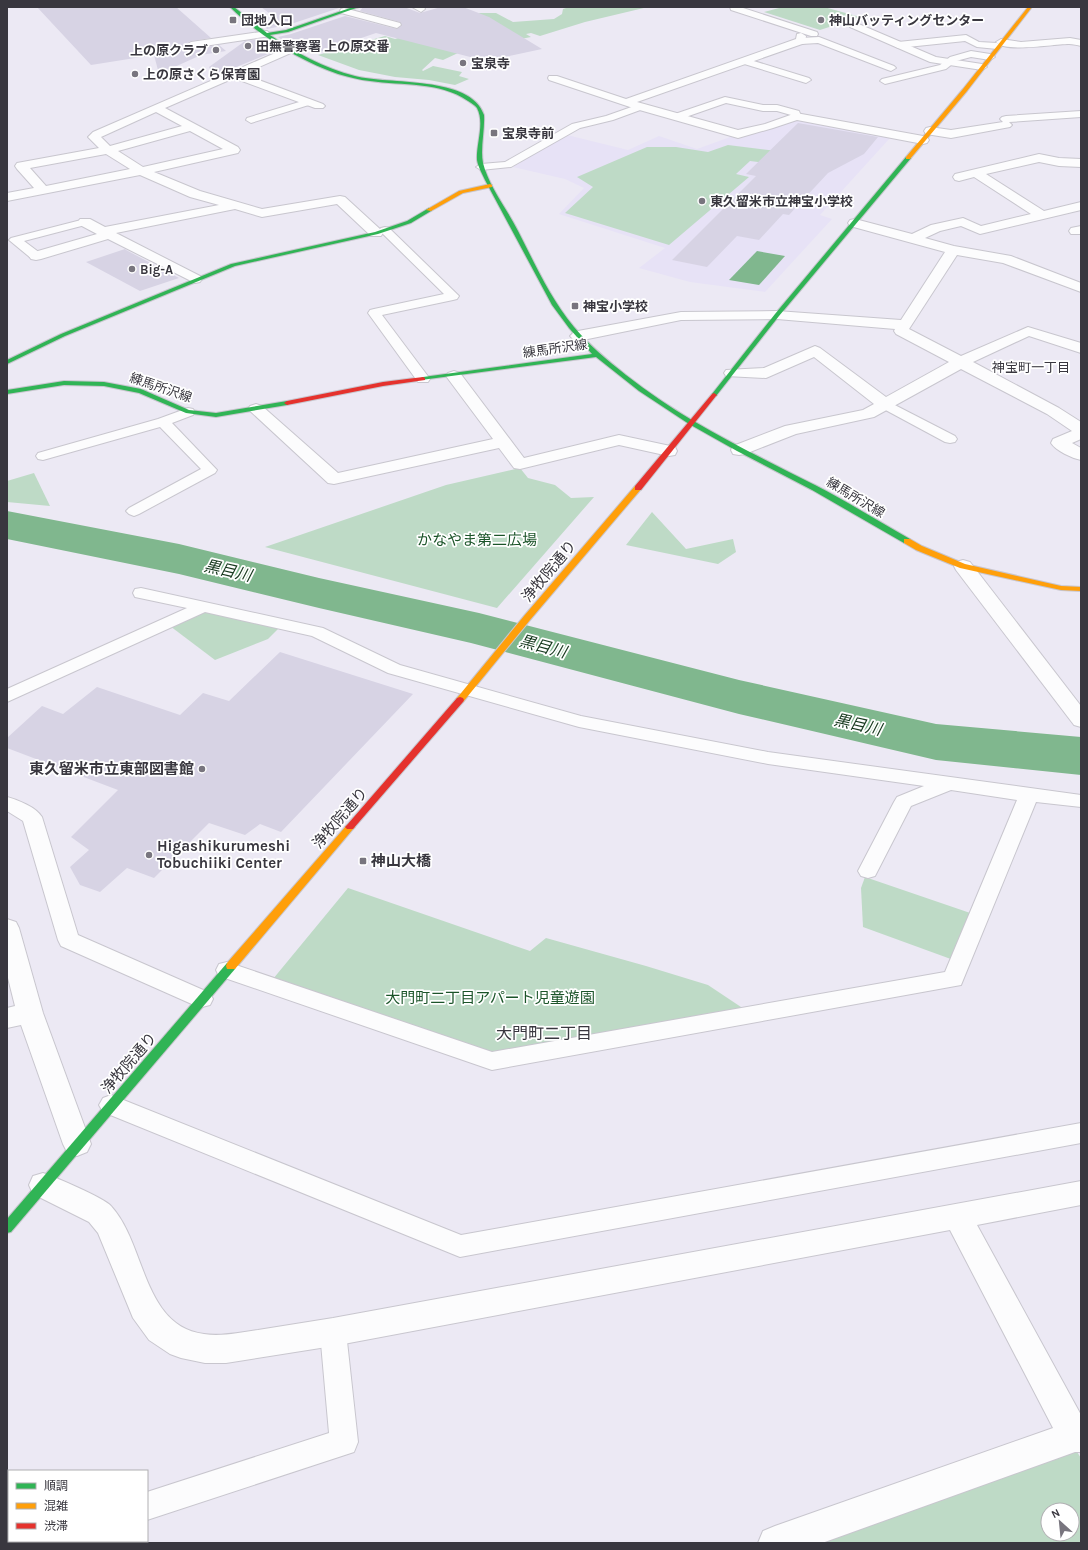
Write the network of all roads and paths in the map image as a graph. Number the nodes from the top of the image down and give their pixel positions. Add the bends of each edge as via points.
1 (232, 7) edge
2 (357, 7) edge
3 (1030, 7) edge
4 (734, 8) edge
5 (344, 11) junction
6 (396, 25) dead end
7 (854, 25) dead end
8 (268, 34) junction
9 (814, 34) dead end
10 (801, 38) joint
11 (1081, 43) edge
12 (1000, 44) junction
13 (898, 45) junction
14 (191, 46) dead end
15 (289, 50) junction
16 (990, 57) junction
17 (744, 61) junction
18 (949, 62) junction
19 (982, 66) junction
20 (891, 68) dead end
21 (233, 74) junction
22 (553, 78) dead end
23 (806, 80) dead end
24 (885, 81) dead end
25 (627, 102) junction
26 (314, 104) joint
27 (640, 107) junction
28 (156, 108) junction
29 (1081, 114) edge
30 (796, 116) junction
31 (676, 117) junction
32 (251, 120) dead end
33 (193, 127) junction
34 (927, 136) junction
35 (108, 150) junction
36 (1079, 164) edge
37 (481, 167) junction
38 (141, 172) junction
39 (976, 173) junction
40 (959, 177) dead end
41 (490, 186) junction
42 (43, 190) junction
43 (7, 197) edge
44 (237, 205) junction
45 (1081, 206) edge
46 (1041, 215) junction
47 (85, 222) joint
48 (855, 223) junction
49 (381, 231) junction
50 (108, 233) junction
51 (915, 238) junction
52 (953, 250) junction
53 (36, 256) joint
54 (196, 279) junction
55 (1081, 288) edge
56 (777, 315) junction
57 (906, 325) junction
58 (578, 336) junction
59 (1081, 348) edge
60 (597, 355) junction
61 (7, 362) edge
62 (961, 362) junction
63 (732, 373) junction
64 (454, 376) junction
65 (423, 380) junction
66 (7, 392) edge
67 (885, 404) junction
68 (256, 409) junction
69 (188, 412) junction
70 (163, 422) junction
71 (691, 423) junction
72 (1081, 430) edge
73 (1081, 433) edge
74 (950, 439) dead end
75 (504, 442) junction
76 (739, 450) junction
77 (669, 451) junction
78 (1081, 455) edge
79 (43, 456) dead end
80 (134, 511) dead end
81 (963, 566) junction
82 (1081, 589) edge
83 (141, 593) dead end
84 (203, 606) junction
85 (469, 689) junction
86 (7, 696) edge
87 (1081, 720) edge
88 (949, 784) junction
89 (1029, 796) junction
90 (1081, 801) edge
91 (7, 803) edge
92 (868, 871) dead end
93 (7, 928) edge
94 (227, 970) junction
95 (202, 1000) junction
96 (19, 1015) edge
97 (111, 1105) junction
98 (1081, 1133) edge
99 (77, 1144) junction
100 (42, 1186) junction
101 (1081, 1193) edge
102 (958, 1217) junction
103 (7, 1228) edge
104 (333, 1332) junction
105 (1078, 1436) edge
106 (148, 1506) edge
107 (775, 1543) edge

1 - 8 street
2 - 5 street
3 - 12 street, 浄牧院通り
4 - 9 lane
5 - 6 lane
5 - 8 street via 287,31
7 - 13 street
8 - 14 lane
8 - 15 street
10 - 17 street
10 - 20 lane via 819,40
11 - 12 street
12 - 13 lane via 977,44 966,38
12 - 16 street, 浄牧院通り
13 - 18 street via 934,60
15 - 21 street
15 - 37 street via 344,74 435,88 471,100 482,114
16 - 18 lane via 971,54
16 - 19 street, 浄牧院通り
17 - 23 lane
17 - 25 street
18 - 19 street
18 - 24 lane via 943,67
19 - 34 street, 浄牧院通り
21 - 26 street
21 - 28 street
22 - 25 street
25 - 27 street
26 - 32 lane
27 - 31 street
27 - 37 lane via 576,126 507,165
28 - 33 street
28 - 35 street via 94,137
29 - 34 street via 1006,122 951,134
30 - 31 street via 738,134
30 - 31 lane via 795,113 777,108 763,108 726,100
30 - 34 street
33 - 35 street
33 - 38 street via 234,150
34 - 48 street, 浄牧院通り
35 - 38 street
35 - 42 street via 21,166
36 - 39 street via 1039,158
37 - 41 street
38 - 42 street
38 - 44 street via 195,194
39 - 40 street
39 - 46 street
41 - 49 street via 461,192 409,222
41 - 58 street via 552,300
42 - 43 street
44 - 49 street via 262,213 340,200
44 - 50 street
45 - 46 street
46 - 51 street via 980,230 963,222 936,228
47 - 50 street
47 - 53 lane via 15,240
48 - 51 street
48 - 56 street, 浄牧院通り
49 - 54 street via 233,265
49 - 65 lane via 453,296 374,313
50 - 53 street
50 - 54 street
51 - 52 street
52 - 55 street via 1006,259
52 - 57 street
54 - 61 street via 63,334
56 - 57 street
56 - 58 street via 681,316
56 - 63 street, 浄牧院通り
57 - 62 street via 901,331
58 - 60 street
59 - 62 street via 1028,331
60 - 64 street, 練馬所沢線
60 - 71 street, 練馬所沢線 via 641,390
62 - 67 street
62 - 72 street via 1053,411
63 - 67 street via 766,373 815,351
63 - 71 street, 浄牧院通り
64 - 65 street, 練馬所沢線
64 - 75 street
65 - 68 street, 練馬所沢線 via 383,384
66 - 69 street, 練馬所沢線 via 64,383 104,384 140,391
67 - 74 lane
67 - 76 street via 868,414 791,430
68 - 69 street, 練馬所沢線 via 216,415
68 - 75 street via 334,479
69 - 70 lane
70 - 79 lane
70 - 80 lane via 210,470
71 - 76 street, 練馬所沢線
71 - 77 street, 浄牧院通り
73 - 78 street via 1059,443
75 - 77 street via 520,464 619,440
76 - 81 street, 練馬所沢線 via 815,488 919,548
77 - 85 street, 浄牧院通り
81 - 82 street, 練馬所沢線 via 1061,588
81 - 87 street
83 - 84 lane
84 - 85 lane via 317,632 394,669
84 - 86 lane
85 - 88 lane via 587,723 768,758
85 - 94 street, 浄牧院通り
88 - 89 lane
88 - 92 lane via 904,802
89 - 90 lane
89 - 94 lane via 953,980 492,1061
91 - 95 lane via 32,817 69,940
93 - 96 street
94 - 95 street, 浄牧院通り
95 - 97 street, 浄牧院通り
96 - 99 street
97 - 98 lane via 460,1246
97 - 99 street, 浄牧院通り
99 - 100 street, 浄牧院通り
100 - 103 street, 浄牧院通り
100 - 104 street via 99,1213 110,1226 144,1308 160,1330 181,1344 205,1349 226,1349
101 - 102 street
102 - 104 street
102 - 105 street
104 - 106 lane via 344,1442
105 - 107 street

